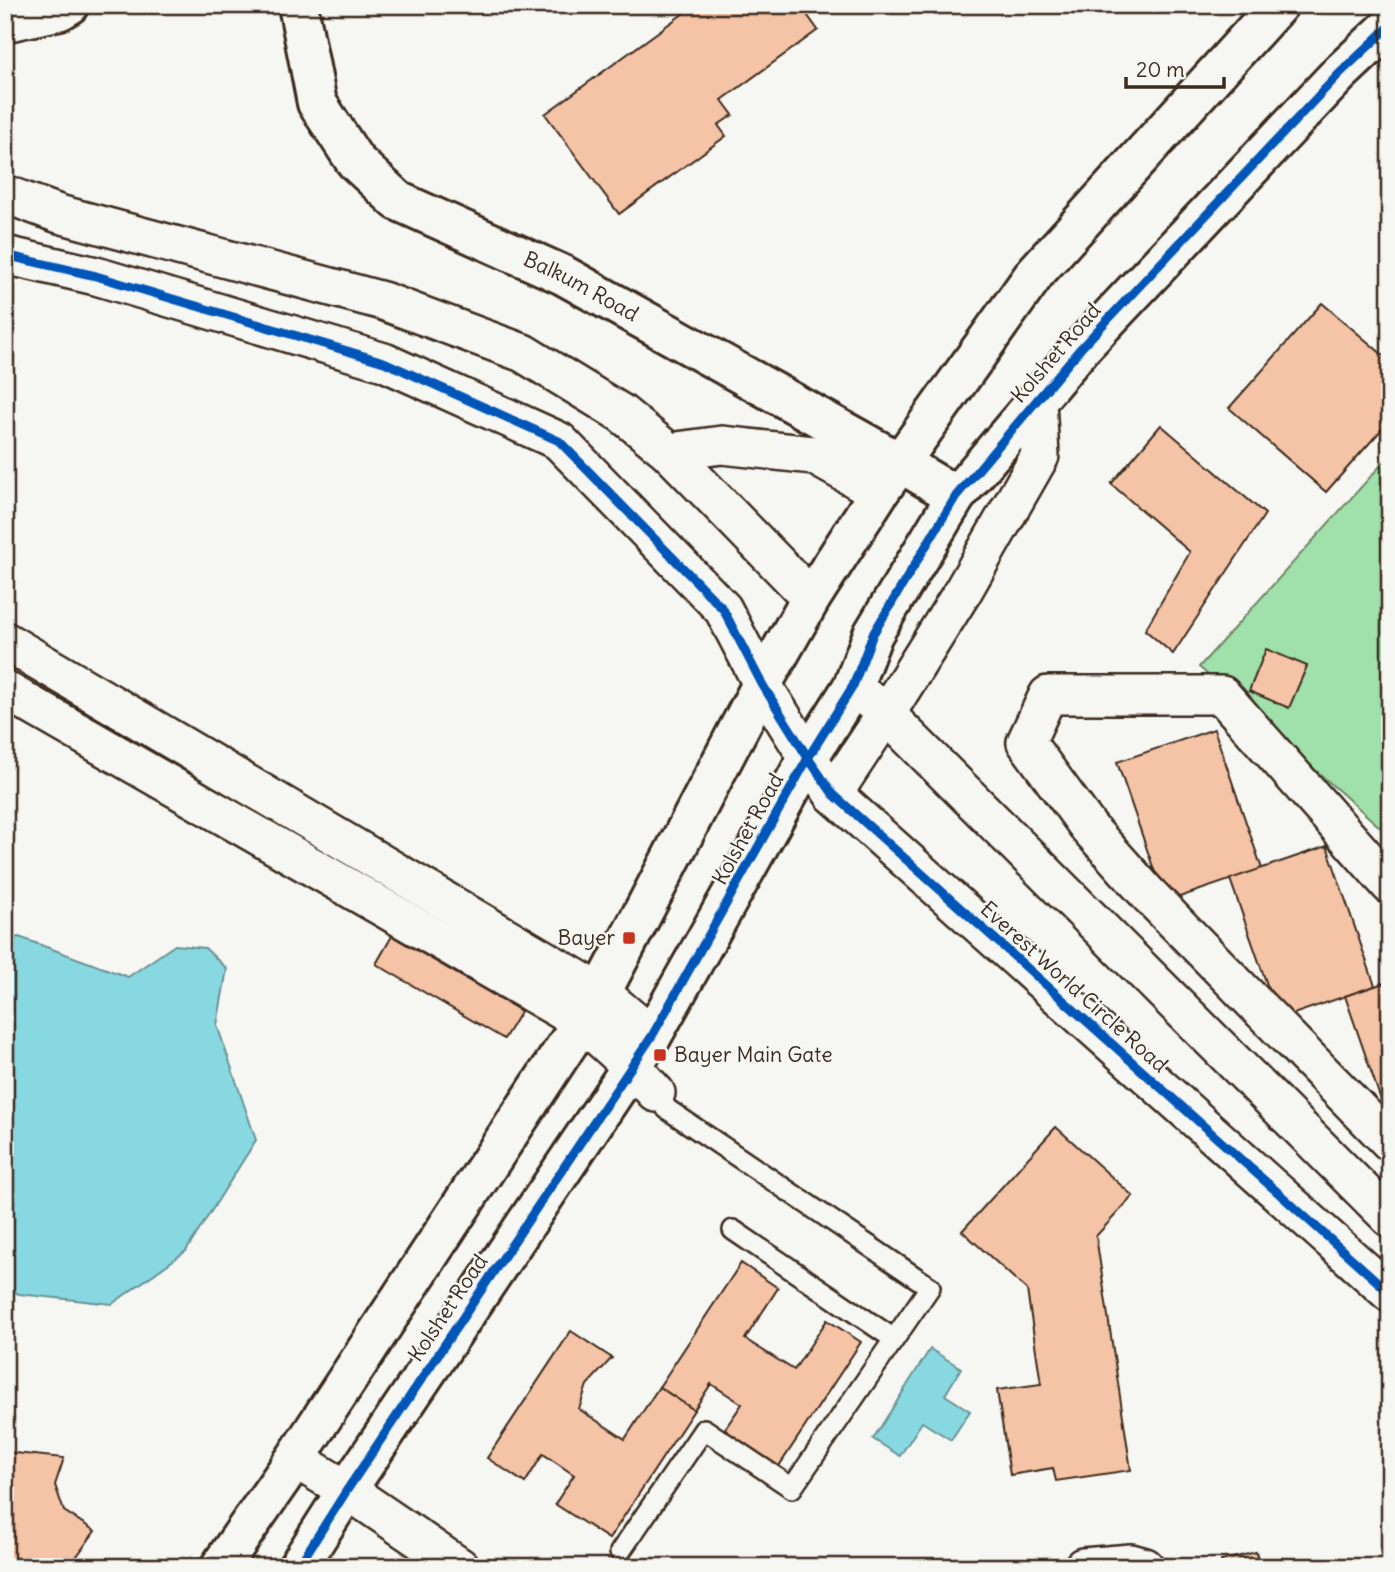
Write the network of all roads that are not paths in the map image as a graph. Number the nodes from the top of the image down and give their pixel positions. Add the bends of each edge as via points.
1 (70, 5) edge
2 (298, 5) edge
3 (1278, 5) edge
4 (5, 23) edge
5 (1390, 26) edge
6 (5, 194) edge
7 (5, 255) edge
8 (1037, 401) junction
9 (669, 452) junction
10 (889, 477) junction
11 (956, 496) junction
12 (1001, 524) junction
13 (811, 598) junction
14 (5, 641) edge
15 (762, 684) junction
16 (853, 686) junction
17 (5, 690) edge
18 (887, 714) junction
19 (808, 758) junction
20 (833, 794) junction
21 (1390, 885) edge
22 (467, 915) junction
23 (447, 944) junction
24 (591, 1008) junction
25 (652, 1036) junction
26 (644, 1080) junction
27 (1390, 1142) edge
28 (1390, 1218) edge
29 (733, 1230) dead end
30 (1390, 1293) edge
31 (894, 1339) junction
32 (295, 1459) junction
33 (347, 1490) junction
34 (620, 1552) dead end
35 (220, 1567) edge
36 (298, 1567) edge
37 (460, 1567) edge
38 (1083, 1567) edge
39 (1145, 1567) edge

1 - 4 street
2 - 10 street, Balkum Road via 317,103 355,161 398,201 563,275
3 - 10 street via 1036,272
5 - 8 street, Kolshet Road via 1090,338
6 - 9 street via 59,214 383,301 523,353 621,413
7 - 15 street, Everest World Circle Road via 96,276 384,362 559,441 723,609
8 - 11 street, Kolshet Road
8 - 12 street via 1040,456
9 - 10 street via 722,445 813,455
9 - 13 street
10 - 11 street, Balkum Road
10 - 13 street
11 - 12 street
11 - 16 street, Kolshet Road via 873,634
12 - 18 street
13 - 15 street
14 - 22 street
15 - 19 street, Everest World Circle Road
15 - 24 street
16 - 18 street
16 - 19 street, Kolshet Road
17 - 23 street
18 - 20 street
18 - 28 street
19 - 20 street, Everest World Circle Road
19 - 25 street, Kolshet Road
20 - 30 street, Everest World Circle Road
21 - 27 street via 1222,695 1048,695 1026,742 1089,828
22 - 23 street
22 - 24 street
23 - 24 street
24 - 25 street
24 - 26 street
24 - 32 street
25 - 26 street, Kolshet Road
26 - 31 lane via 667,1110 930,1287
26 - 33 street, Kolshet Road
29 - 31 lane
31 - 34 lane via 792,1488 704,1429
32 - 33 street
32 - 35 street
33 - 36 street, Kolshet Road
33 - 37 street
38 - 39 street via 1131,1563

